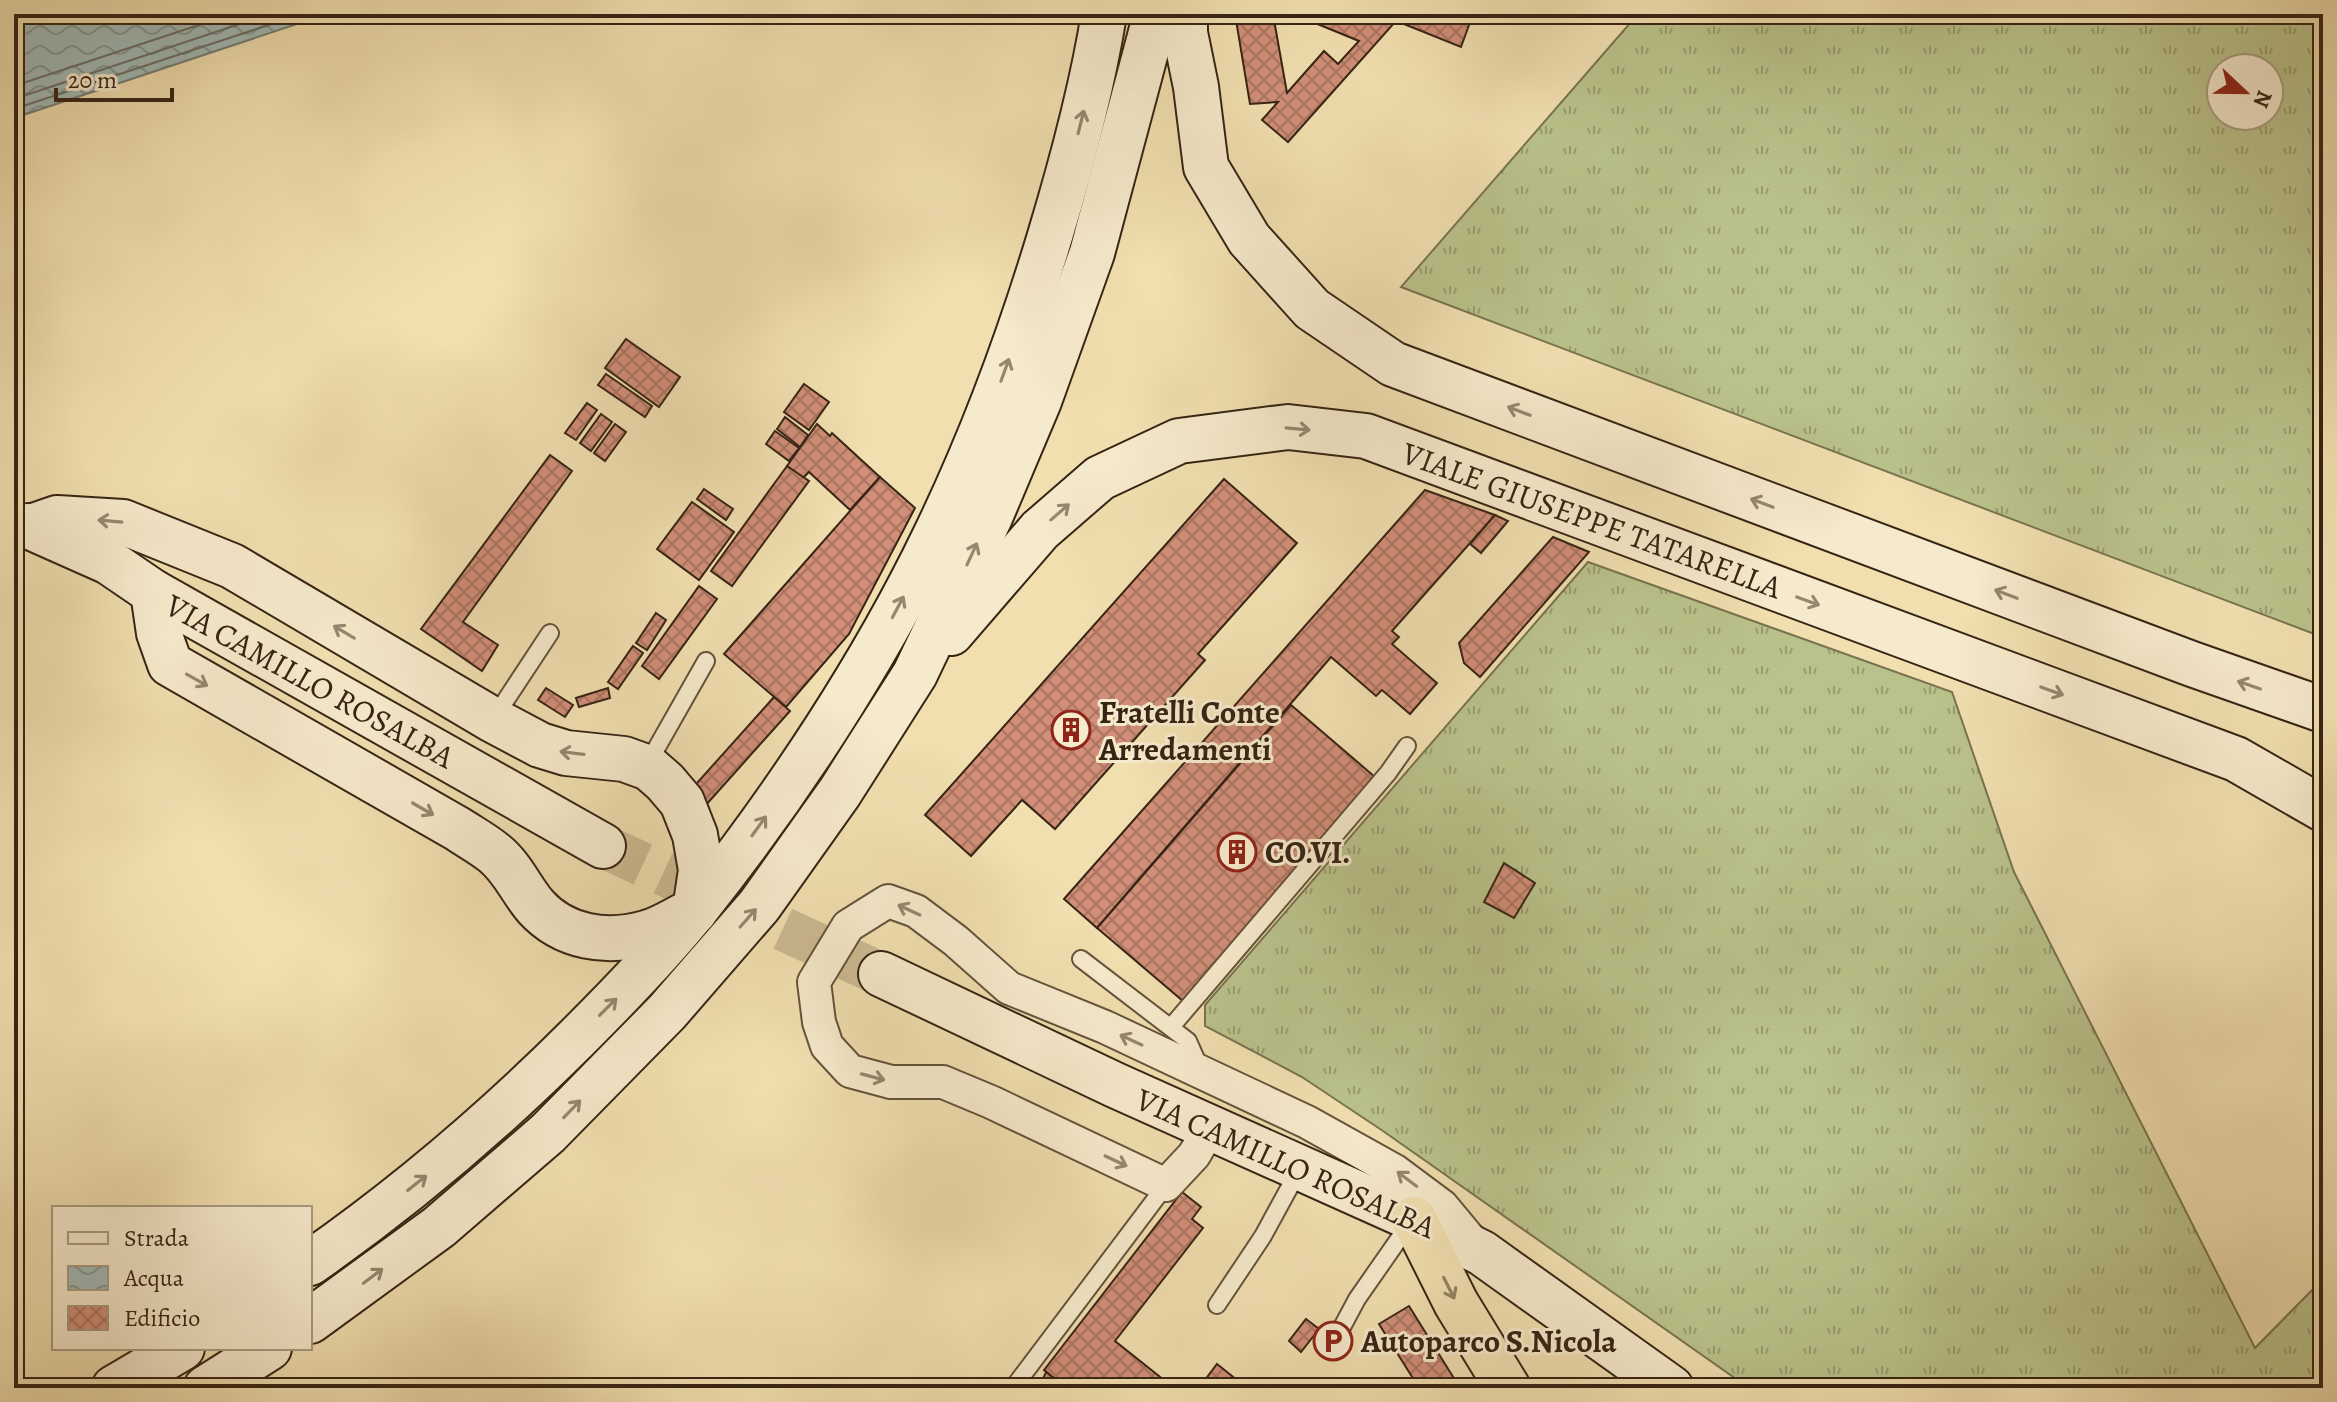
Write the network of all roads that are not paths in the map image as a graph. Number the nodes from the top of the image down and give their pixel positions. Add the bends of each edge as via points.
1 (1104, 14) edge
2 (1156, 14) edge
3 (1185, 14) edge
4 (23, 525) edge
5 (153, 592) junction
6 (550, 633) dead end
7 (706, 661) dead end
8 (915, 674) junction
9 (2323, 710) edge
10 (493, 720) junction
11 (1407, 746) dead end
12 (649, 768) junction
13 (2323, 809) edge
14 (603, 846) tunnel mouth
15 (695, 911) junction
16 (1081, 959) dead end
17 (881, 974) tunnel mouth
18 (1171, 1027) junction
19 (1202, 1073) junction
20 (1210, 1128) junction
21 (1300, 1168) junction
22 (1166, 1185) junction
23 (1414, 1219) junction
24 (1482, 1253) junction
25 (312, 1261) edge
26 (1217, 1305) dead end
27 (312, 1320) edge
28 (1341, 1329) dead end
29 (179, 1350) edge
30 (266, 1350) edge
31 (114, 1388) edge
32 (206, 1388) edge
33 (1013, 1388) edge
34 (1508, 1388) edge
35 (1671, 1388) edge

15 -> 1 main road via 760,826 875,649 935,536 994,402 1033,292 1067,182
8 -> 2 main road via 1039,401 1092,253
9 -> 3 main road via 1393,364 1312,309 1249,239 1206,167
4 - 5 main road, VIA CAMILLO ROSALBA via 109,562
10 -> 4 main road via 232,566 123,522 57,518
5 - 14 main road, VIA CAMILLO ROSALBA
5 -> 15 main road via 170,664 458,829 495,854 552,922 573,933 623,938 649,933
6 - 10 lane
7 - 12 lane
8 -> 13 main road, VIALE GIUSEPPE TATARELLA via 1040,530 1100,478 1179,441 1288,427 1366,436 2236,759
27 -> 8 main road via 439,1227 548,1133 667,1012 759,906
12 -> 10 main road via 624,759 566,753
11 - 18 lane
12 - 15 main road via 682,802 695,835 701,870
25 -> 15 main road via 436,1168 532,1083
16 - 18 lane
17 - 20 main road, VIA CAMILLO ROSALBA
18 - 19 lane via 1188,1041
19 -> 22 street via 1009,988 916,911 888,901 848,926 814,982 827,1046 850,1071 891,1082 943,1082
24 -> 19 street via 1442,1206 1395,1171
20 - 21 main road, VIA CAMILLO ROSALBA
20 - 22 street
21 - 23 main road, VIA CAMILLO ROSALBA
21 - 26 lane
22 - 33 lane
23 - 24 main road, VIA CAMILLO ROSALBA
23 - 28 lane
23 -> 34 highway via 1456,1303
24 - 35 main road, VIA CAMILLO ROSALBA
29 - 31 main road
30 - 32 main road

